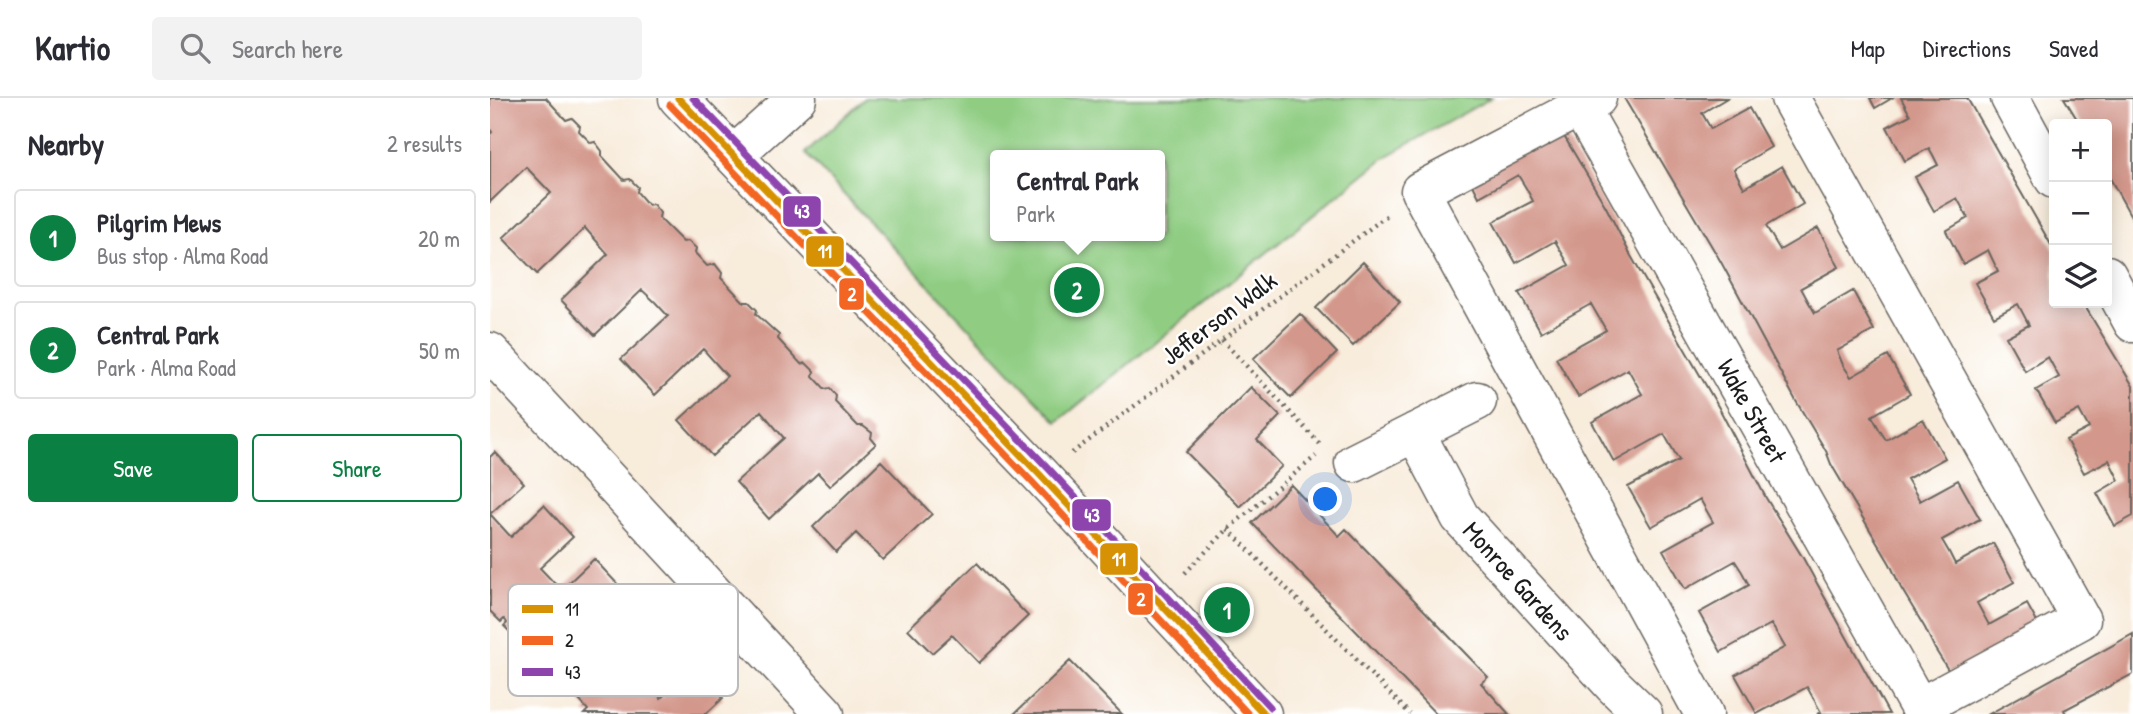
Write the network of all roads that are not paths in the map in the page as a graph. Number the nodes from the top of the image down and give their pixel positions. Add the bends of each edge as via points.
1 (678, 98) edge
2 (797, 98) edge
3 (1790, 98) edge
4 (2010, 98) edge
5 (1588, 103) edge
6 (734, 155) junction
7 (2049, 170) edge
8 (2112, 284) edge
9 (2133, 323) edge
10 (490, 352) edge
11 (1476, 401) dead end
12 (1415, 432) junction
13 (1354, 463) dead end
14 (705, 584) edge
15 (738, 620) edge
16 (1922, 711) edge
17 (1258, 712) edge
18 (825, 714) edge
19 (1643, 714) edge
20 (1704, 714) edge

1 - 6 street
2 - 6 street
3 - 16 street via 2081,620
4 - 7 street
5 - 16 street, Wake Street
5 - 20 street via 1420,191
6 - 17 street via 1041,476
8 - 9 street
10 - 14 street
11 - 12 street
12 - 13 street
12 - 19 street, Monroe Gardens via 1460,517
15 - 18 street

